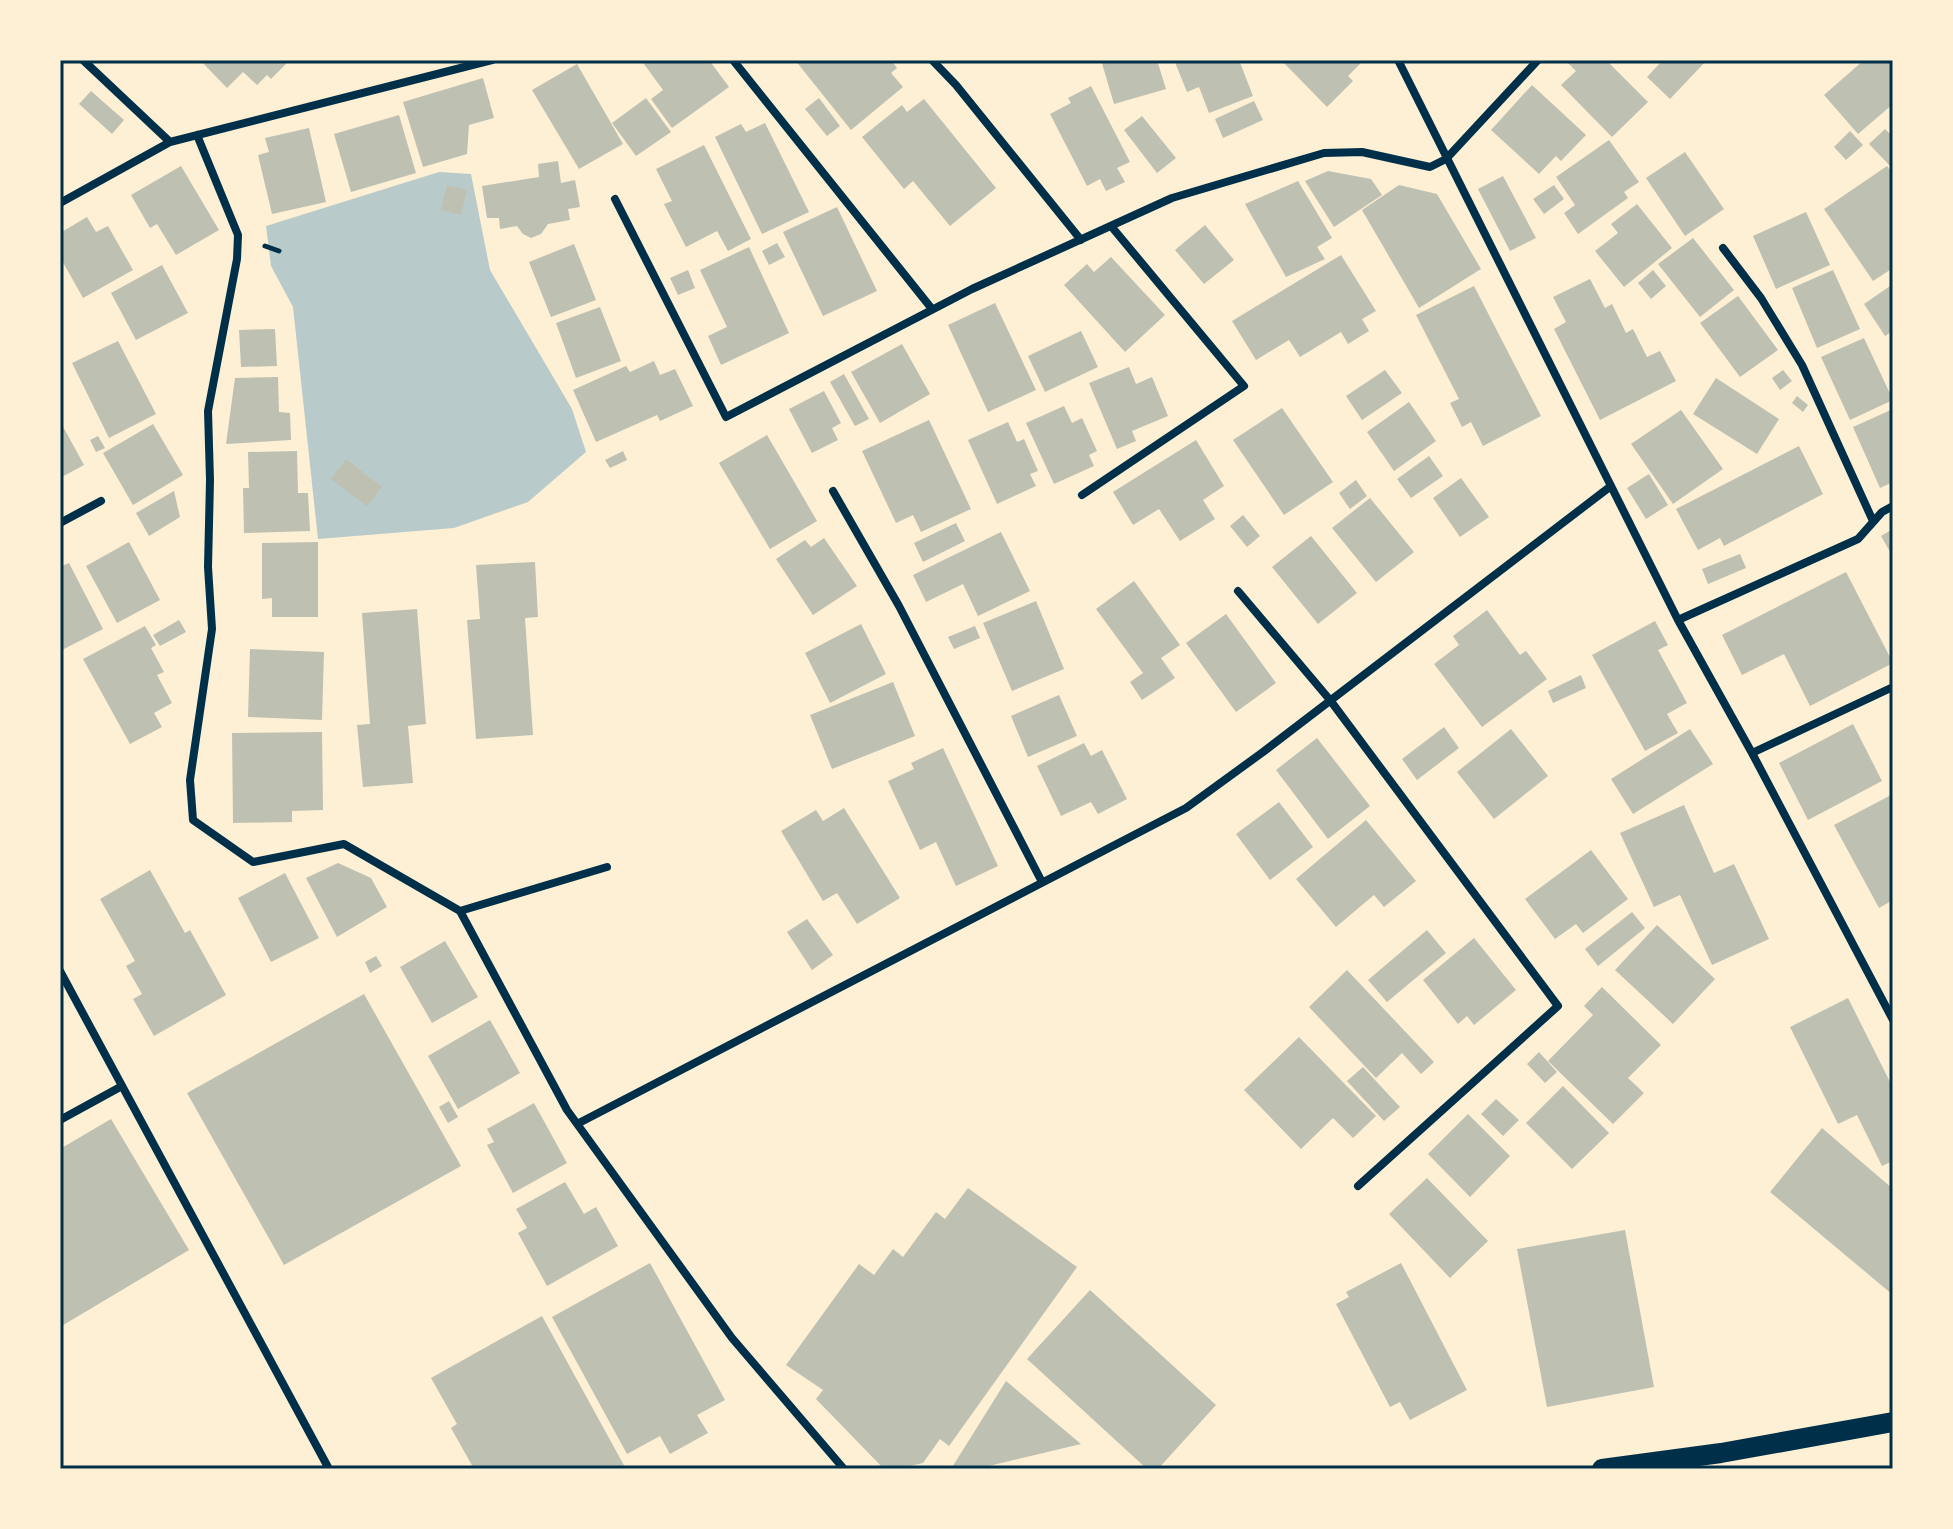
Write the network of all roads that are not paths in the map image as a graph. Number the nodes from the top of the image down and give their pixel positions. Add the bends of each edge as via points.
1 (83, 60) edge
2 (492, 60) edge
3 (733, 60) edge
4 (932, 60) edge
5 (1398, 60) edge
6 (1538, 60) edge
7 (464, 63) edge
8 (197, 135) junction
9 (170, 142) junction
10 (1446, 159) junction
11 (615, 199) dead end
12 (60, 203) edge
13 (1111, 226) junction
14 (1081, 240) junction
15 (1723, 248) dead end
16 (932, 309) junction
17 (1611, 486) junction
18 (833, 491) dead end
19 (1082, 495) dead end
20 (101, 501) dead end
21 (1893, 506) edge
22 (1873, 521) junction
23 (60, 523) edge
24 (1238, 591) dead end
25 (1678, 620) junction
26 (1893, 687) edge
27 (1330, 700) junction
28 (1752, 753) junction
29 (607, 867) dead end
30 (1042, 882) junction
31 (460, 911) junction
32 (60, 971) edge
33 (1893, 1020) edge
34 (122, 1086) junction
35 (60, 1120) edge
36 (577, 1124) junction
37 (1358, 1186) dead end
38 (1893, 1422) edge
39 (329, 1469) edge
40 (844, 1469) edge
41 (1602, 1469) edge

1 - 9 street
2 - 7 street
3 - 16 street
4 - 14 street
5 - 10 street
6 - 10 street
7 - 8 street
8 - 9 street
8 - 31 street via 238,235 208,411 212,629 190,780 193,820 253,862 344,844
9 - 12 street
10 - 13 street via 1430,167 1362,152 1324,153 1172,198
10 - 17 street
11 - 16 street via 726,417
13 - 14 street
13 - 19 street via 1244,386
14 - 16 street
15 - 22 street via 1802,365
17 - 25 street
17 - 27 street
18 - 30 street
20 - 23 street
21 - 22 street
22 - 25 street via 1858,539
24 - 27 street
25 - 28 street
26 - 28 street
27 - 30 street via 1186,808
27 - 37 street via 1558,1006
28 - 33 street
29 - 31 street
30 - 36 street
31 - 36 street
32 - 34 street
34 - 35 street
34 - 39 street
36 - 40 street via 732,1338
38 - 41 main road

